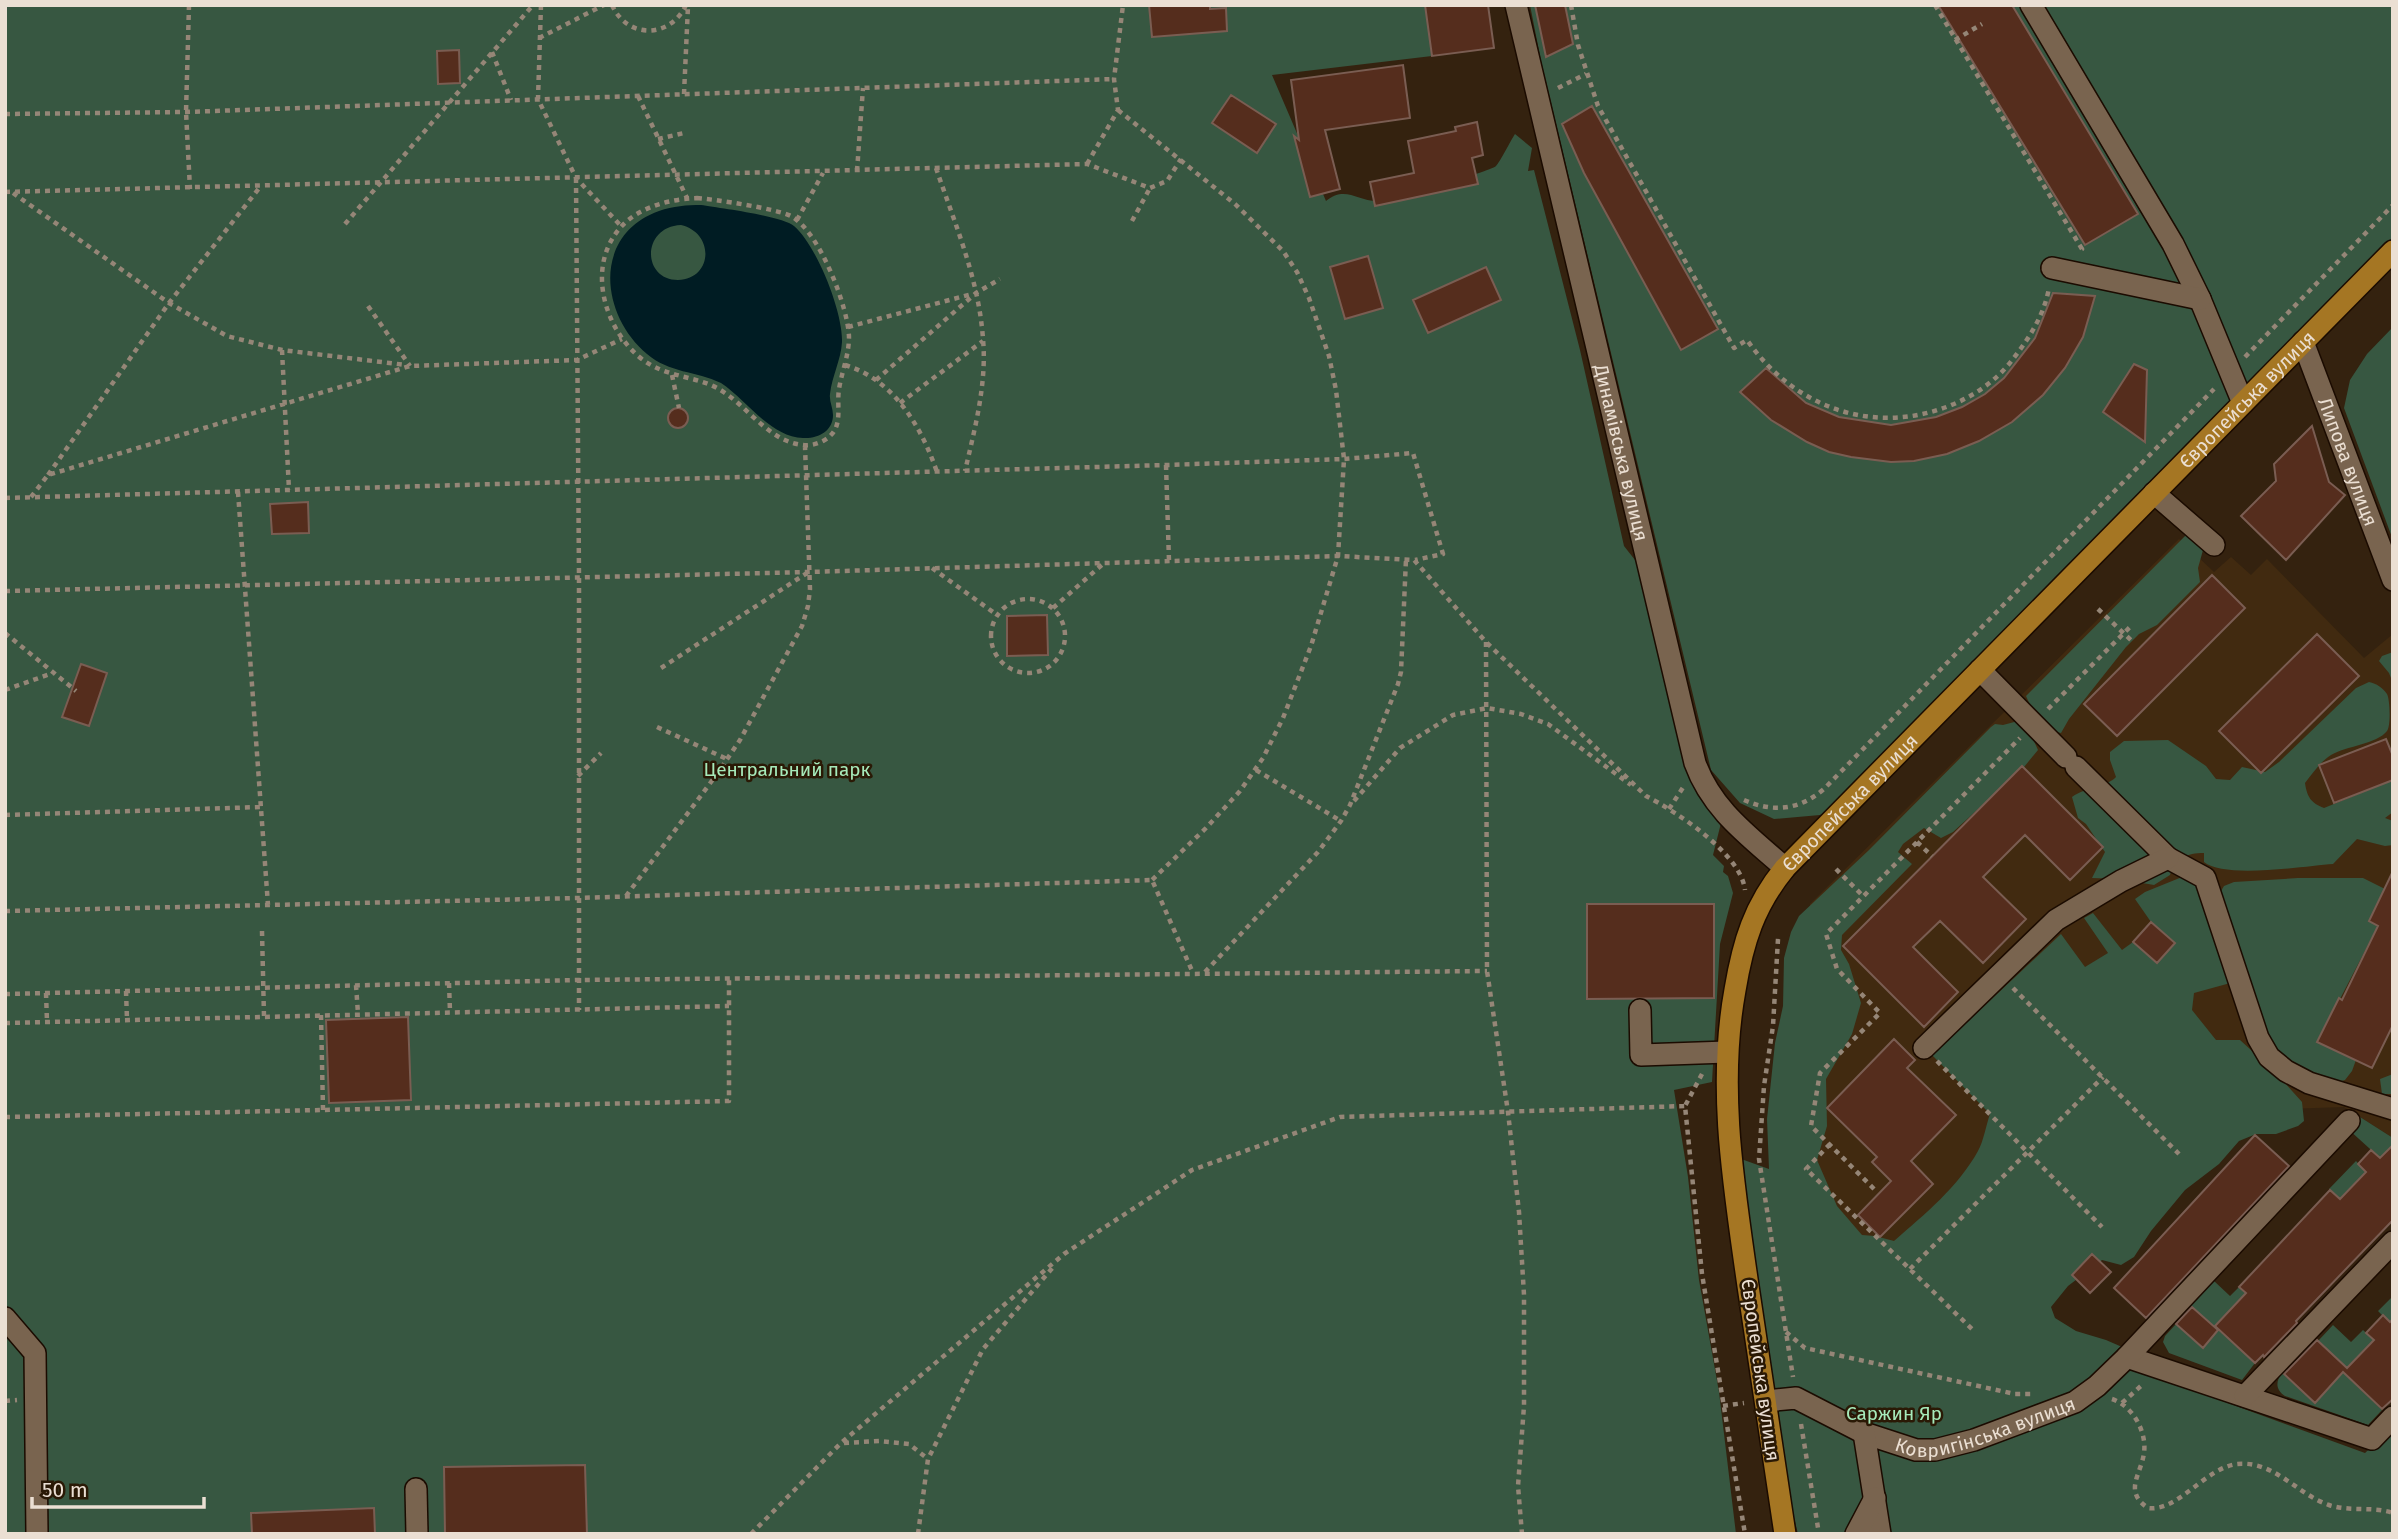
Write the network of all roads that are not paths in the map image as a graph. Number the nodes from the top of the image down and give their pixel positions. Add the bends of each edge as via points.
1 (1516, 5) edge
2 (2031, 5) edge
3 (2393, 251) edge
4 (2052, 268) road end
5 (2200, 299) junction
6 (2304, 342) junction
7 (2243, 403) junction
8 (2154, 493) junction
9 (2214, 545) dead end
10 (2393, 580) edge
11 (1980, 670) junction
12 (2168, 858) junction
13 (1785, 868) junction
14 (1640, 1010) dead end
15 (1924, 1048) road end
16 (1721, 1052) junction
17 (2393, 1109) edge
18 (2349, 1121) dead end
19 (2393, 1242) edge
20 (5, 1318) edge
21 (2127, 1357) junction
22 (2245, 1396) junction
23 (1766, 1401) junction
24 (2393, 1417) edge
25 (1864, 1433) junction
26 (416, 1489) dead end
27 (1875, 1498) junction
28 (37, 1534) edge
29 (417, 1534) edge
30 (1785, 1534) edge
31 (1856, 1534) edge
32 (1880, 1534) edge

1 - 13 street, Динамівська вулиця via 1695,763 1714,801
2 - 5 street via 2166,232
3 - 6 main road, Європейська вулиця
4 - 5 street
5 - 7 street
6 - 7 main road, Європейська вулиця
6 - 10 street, Липова вулиця
7 - 8 main road, Європейська вулиця
8 - 9 street
8 - 11 main road, Європейська вулиця
11 - 12 street
11 - 13 main road, Європейська вулиця
12 - 15 street via 2056,920
12 - 17 street via 2205,878 2250,1016 2269,1057 2309,1083
13 - 16 main road, Європейська вулиця via 1751,922
14 - 16 street via 1641,1055
16 - 23 main road, Європейська вулиця via 1730,1154
18 - 21 street, Ковригінська вулиця
19 - 22 street
20 - 28 street via 35,1353
21 - 22 street
21 - 25 street, Ковригінська вулиця via 2075,1402 1973,1440 1916,1450
22 - 24 street via 2372,1439
23 - 25 street, Ковригінська вулиця via 1796,1398
23 - 30 main road, Європейська вулиця
25 - 27 street
26 - 29 street
27 - 31 street
27 - 32 street

